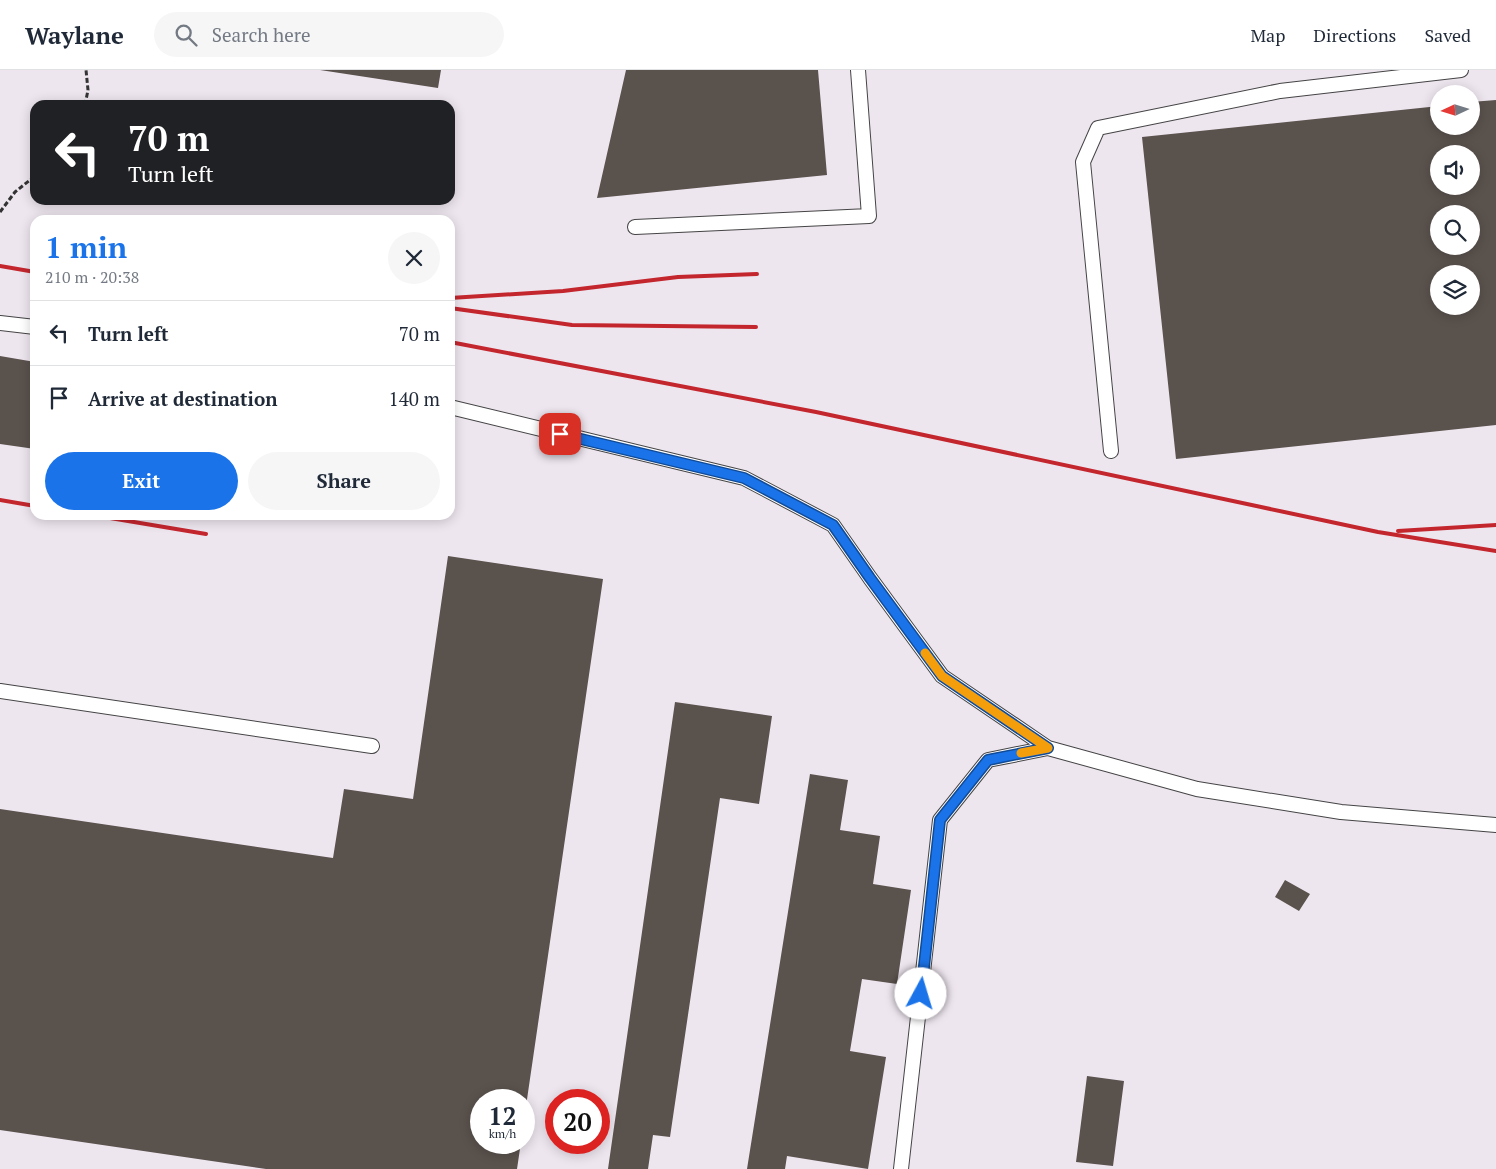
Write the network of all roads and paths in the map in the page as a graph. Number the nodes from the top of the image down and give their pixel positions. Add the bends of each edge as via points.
1 (86, 70) edge
2 (858, 70) edge
3 (1461, 70) edge
4 (86, 100) edge
5 (30, 180) edge
6 (0, 212) edge
7 (635, 227) dead end
8 (0, 323) edge
9 (30, 326) edge
10 (455, 408) edge
11 (1111, 451) dead end
12 (0, 692) edge
13 (372, 746) dead end
14 (1048, 748) junction
15 (1496, 826) edge
16 (901, 1169) edge

1 - 4 path
2 - 7 lane via 869,216
3 - 11 lane via 1280,91 1098,128 1084,162
5 - 6 path via 15,192
8 - 9 lane
10 - 14 lane via 744,478 833,525 942,676
12 - 13 lane
14 - 15 lane via 1197,789 1341,812
14 - 16 lane via 988,760 940,820

